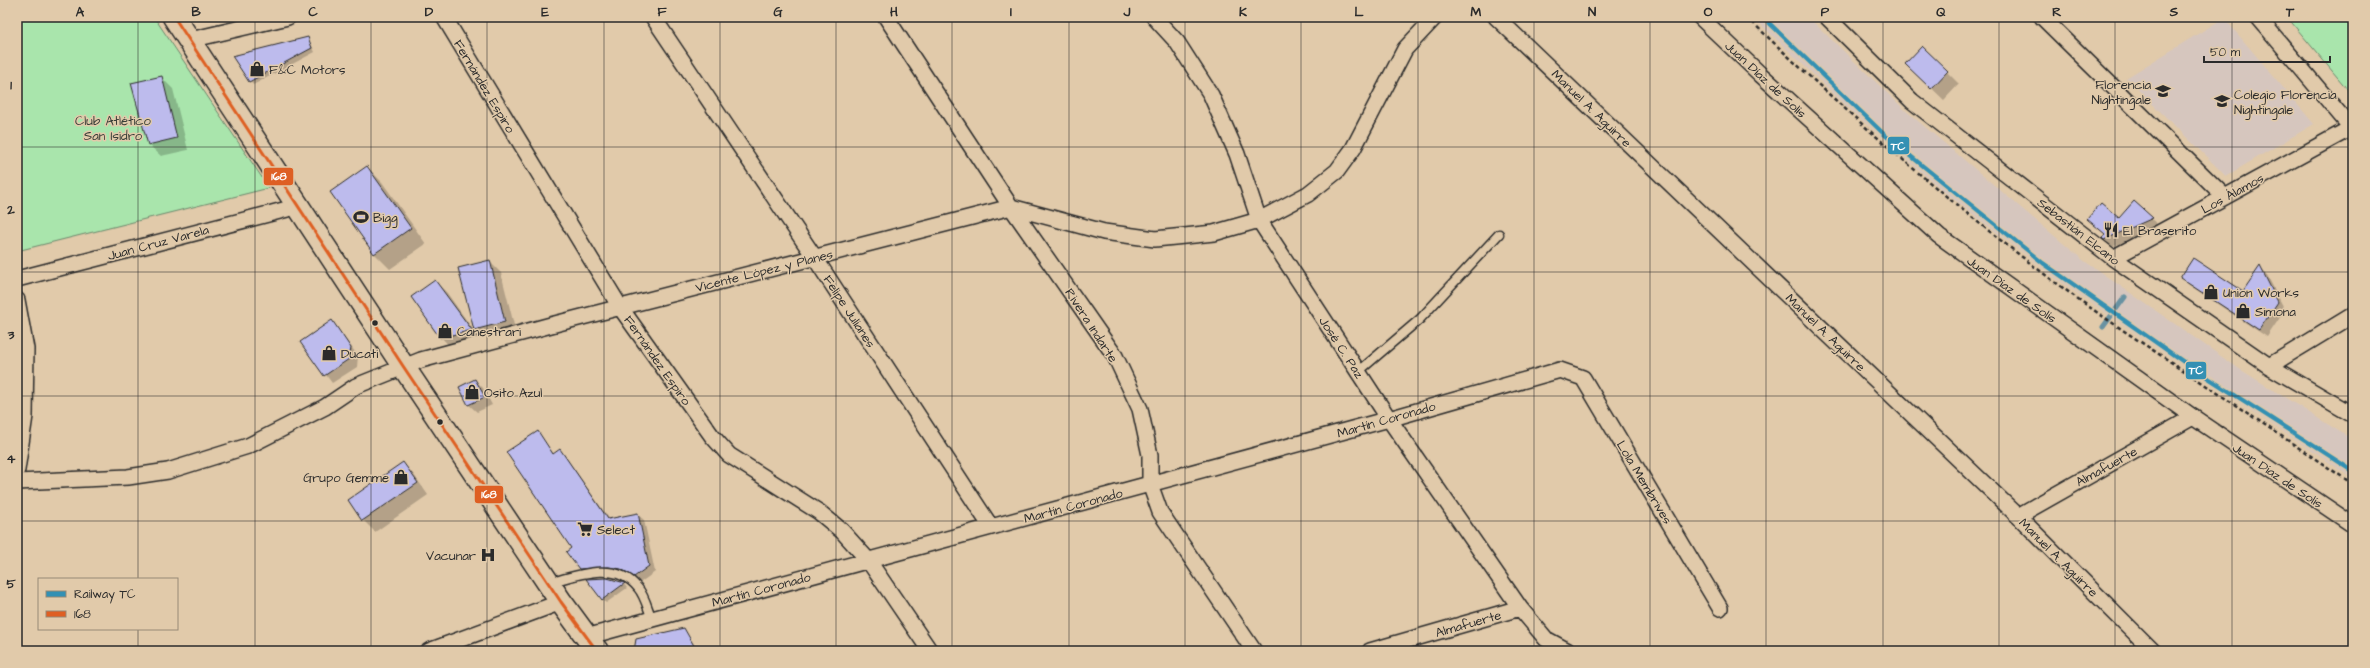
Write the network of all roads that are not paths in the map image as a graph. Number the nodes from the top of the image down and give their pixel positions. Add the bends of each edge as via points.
1 (174, 17) edge
2 (288, 17) edge
3 (444, 17) edge
4 (653, 17) edge
5 (886, 17) edge
6 (1154, 17) edge
7 (1434, 17) edge
8 (1496, 17) edge
9 (1700, 17) edge
10 (1827, 17) edge
11 (2042, 17) edge
12 (2258, 17) edge
13 (190, 40) junction
14 (2352, 129) edge
15 (2225, 197) junction
16 (299, 206) junction
17 (1011, 207) junction
18 (1260, 220) junction
19 (1499, 234) dead end
20 (815, 258) junction
21 (2113, 258) junction
22 (17, 279) edge
23 (17, 300) edge
24 (620, 307) junction
25 (2353, 316) edge
26 (403, 366) junction
27 (2269, 366) junction
28 (1560, 370) joint
29 (1358, 372) junction
30 (2353, 415) edge
31 (2193, 417) junction
32 (1389, 419) junction
33 (17, 470) edge
34 (17, 482) edge
35 (1150, 484) junction
36 (2018, 516) junction
37 (2353, 526) edge
38 (991, 527) junction
39 (868, 560) junction
40 (549, 583) junction
41 (561, 602) junction
42 (1520, 608) junction
43 (1720, 608) dead end
44 (652, 619) junction
45 (592, 644) edge
46 (429, 651) edge
47 (930, 651) edge
48 (1254, 651) edge
49 (1370, 651) edge
50 (1568, 651) edge
51 (2153, 651) edge

1 - 13 main road
2 - 13 street
3 - 24 street, Fernández Espiro
4 - 20 street, Felipe Julianes
5 - 17 street, Rivera Indarte
6 - 18 street, José C. Paz via 1177,42 1211,96 1237,154
7 - 18 street, Vicente López y Planes via 1405,49 1353,149 1337,171 1308,194
8 - 36 street, Manuel A. Aguirre
9 - 31 street, Juan Díaz de Solís via 1761,76 1938,236
10 - 21 street, Sebastián Elcano via 1912,101
11 - 15 street
12 - 14 street
13 - 16 main road
14 - 15 street, Los Álamos
15 - 21 street, Los Álamos
16 - 22 street, Juan Cruz Varela
16 - 26 main road
17 - 18 street, Vicente López y Planes via 1104,232 1155,239 1214,233
17 - 20 street, Vicente López y Planes
17 - 35 street, Rivera Indarte via 1115,356 1140,409 1150,456
18 - 29 street, José C. Paz
19 - 29 lane via 1420,319
20 - 24 street, Vicente López y Planes
20 - 38 street, Felipe Julianes
21 - 27 street, Sebastián Elcano
23 - 33 street via 26,349 25,416
24 - 26 street, Vicente López y Planes
24 - 39 street, Fernández Espiro via 729,455 819,512 842,531
25 - 27 street
26 - 34 street, Vicente López y Planes via 356,386 324,408 281,431 208,460 168,471 128,477
26 - 40 main road
27 - 30 street, Sebastián Elcano
28 - 32 street, Martín Coronado
28 - 43 street, Lola Membrives via 1583,378
29 - 32 street, José C. Paz
31 - 36 street, Almafuerte
31 - 37 street, Juan Díaz de Solís
32 - 35 street, Martín Coronado
32 - 42 street, José C. Paz
35 - 38 street, Martín Coronado
35 - 48 street, Rivera Indarte via 1160,512
36 - 51 street, Manuel A. Aguirre
38 - 39 street, Martín Coronado
39 - 44 street, Martín Coronado
39 - 47 street, Fernández Espiro
40 - 41 main road
40 - 44 lane via 578,574 600,571 624,576 638,588
41 - 45 main road
41 - 46 street
42 - 49 street, Almafuerte
42 - 50 street, José C. Paz via 1546,639
44 - 45 street, Martín Coronado

